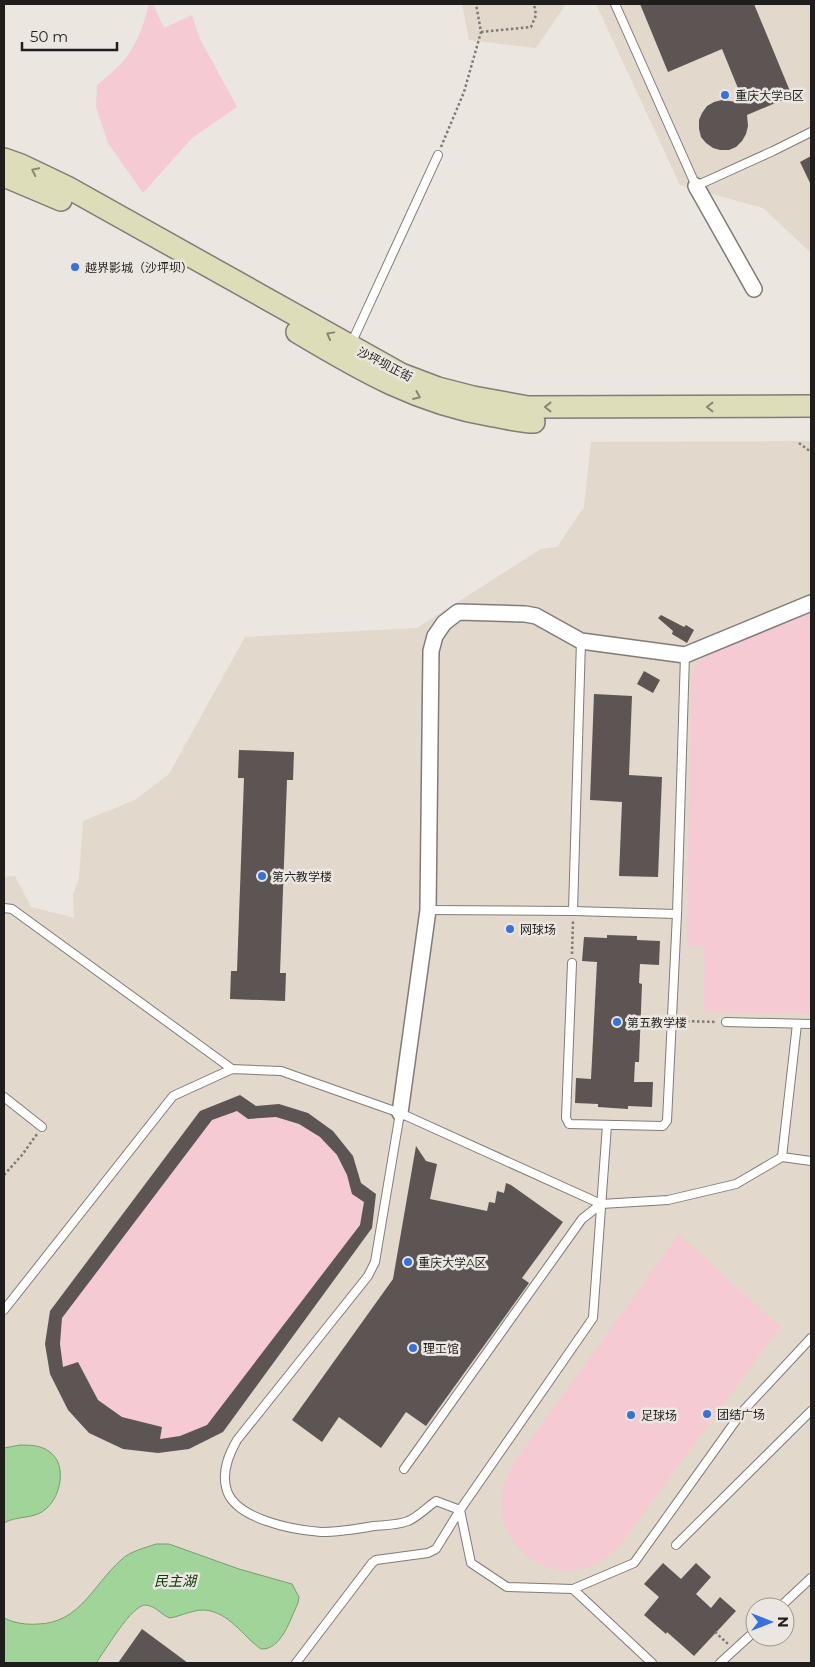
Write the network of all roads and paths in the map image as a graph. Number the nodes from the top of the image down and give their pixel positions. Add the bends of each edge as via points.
1 (476, 4) edge
2 (534, 4) edge
3 (615, 4) edge
4 (481, 32) junction
5 (811, 132) edge
6 (438, 155) joint
7 (4, 159) edge
8 (4, 176) edge
9 (696, 186) junction
10 (754, 289) dead end
11 (350, 346) junction
12 (811, 406) edge
13 (811, 420) edge
14 (799, 443) dead end
15 (811, 452) edge
16 (811, 603) edge
17 (581, 641) junction
18 (685, 655) junction
19 (4, 908) edge
20 (428, 910) junction
21 (574, 911) junction
22 (677, 914) junction
23 (572, 963) joint
24 (650, 1021) dead end
25 (672, 1021) junction
26 (726, 1022) joint
27 (797, 1024) junction
28 (811, 1024) edge
29 (232, 1069) junction
30 (4, 1097) edge
31 (400, 1113) junction
32 (608, 1125) junction
33 (42, 1127) joint
34 (782, 1157) junction
35 (811, 1160) edge
36 (4, 1175) edge
37 (601, 1204) junction
38 (4, 1310) edge
39 (811, 1338) edge
40 (811, 1411) edge
41 (404, 1468) dead end
42 (460, 1510) junction
43 (676, 1545) dead end
44 (811, 1578) edge
45 (573, 1589) junction
46 (791, 1597) edge
47 (715, 1632) dead end
48 (745, 1640) edge
49 (734, 1650) junction
50 (296, 1663) edge
51 (652, 1663) edge
52 (720, 1663) edge

1 - 4 path
2 - 4 path via 536,15 531,27
3 - 9 lane
4 - 6 path via 464,92
5 - 9 lane
6 - 11 lane
11 -> 7 main road, 沙坪坝正街 via 67,187
8 -> 13 main road, 沙坪坝正街 via 59,198 349,363 431,402 528,422
9 - 10 street
12 -> 11 main road, 沙坪坝正街 via 528,407 438,388 401,374
14 - 15 path
16 - 18 street
17 - 18 street
17 - 20 street via 536,616 525,614 458,612 435,636 431,652
17 - 21 lane
18 - 22 lane
19 - 29 lane via 12,909
20 - 21 lane
20 - 31 street
21 - 22 lane
21 - 23 path
22 - 25 lane
23 - 32 lane via 566,1118 569,1124
24 - 25 path
25 - 26 path
25 - 32 lane via 667,1121 658,1127
26 - 27 lane
27 - 28 lane
27 - 34 lane
29 - 31 lane via 281,1070
29 - 38 lane via 173,1096
30 - 33 lane
31 - 37 lane
31 - 42 lane via 375,1262 368,1276 237,1440 229,1454 226,1488 242,1508 272,1524 321,1532 408,1521 436,1501
32 - 37 lane
33 - 36 path
34 - 35 lane
34 - 37 lane via 736,1184 668,1200
37 - 41 lane via 582,1219
37 - 42 lane via 593,1318
39 - 45 lane via 742,1412 634,1563
40 - 43 lane
42 - 45 lane via 471,1563 507,1587
42 - 50 lane via 436,1549 372,1563
44 - 46 lane
45 - 51 lane
47 - 49 path
48 - 49 lane
49 - 52 lane

